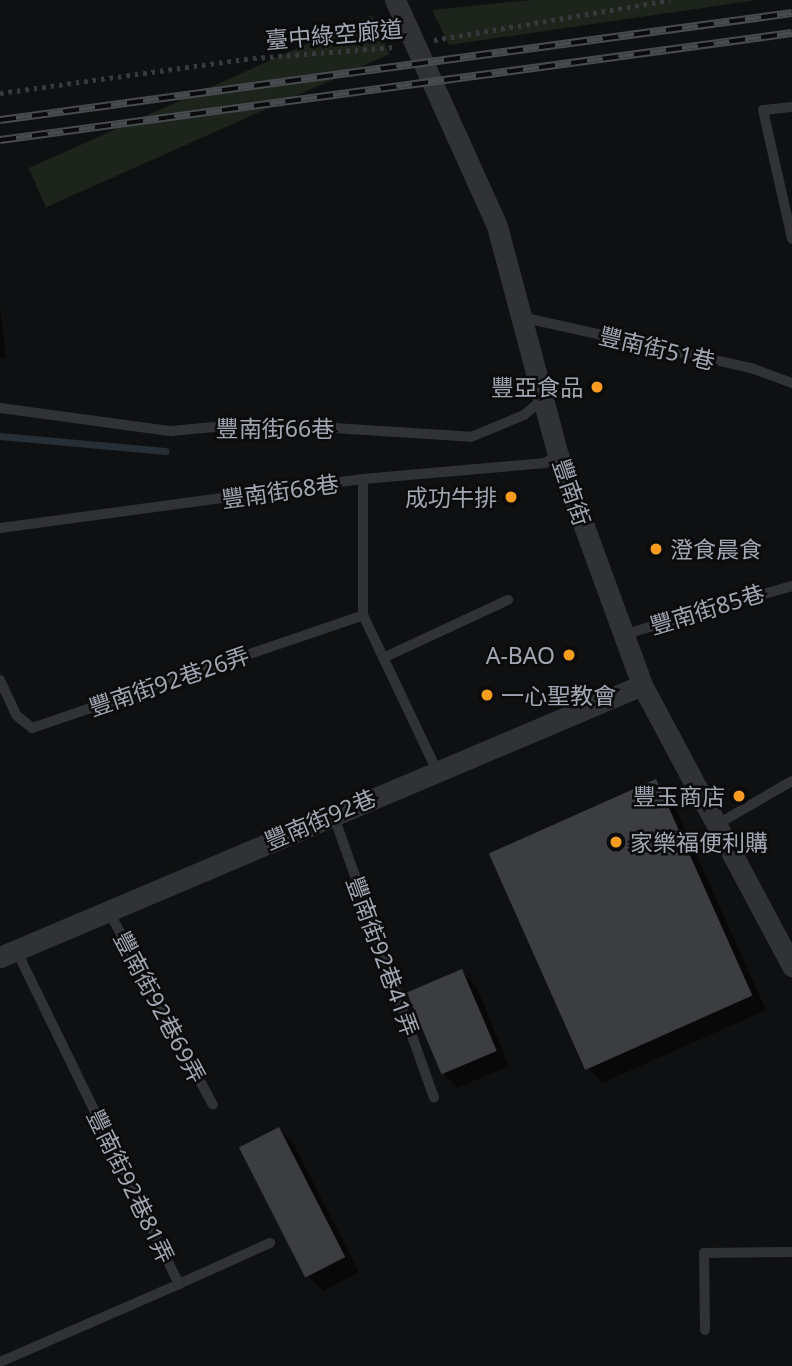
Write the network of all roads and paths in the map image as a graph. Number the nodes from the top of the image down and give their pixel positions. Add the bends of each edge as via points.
1 (395, 0) edge
2 (670, 0) edge
3 (417, 44) junction
4 (0, 93) edge
5 (792, 107) edge
6 (792, 239) edge
7 (521, 317) junction
8 (792, 383) edge
9 (542, 400) junction
10 (0, 408) edge
11 (558, 455) junction
12 (363, 479) junction
13 (0, 528) edge
14 (792, 586) edge
15 (508, 600) dead end
16 (363, 615) junction
17 (622, 635) junction
18 (383, 658) junction
19 (0, 680) edge
20 (642, 685) junction
21 (436, 769) junction
22 (792, 781) edge
23 (332, 813) junction
24 (713, 827) junction
25 (108, 910) junction
26 (8, 954) edge
27 (792, 966) edge
28 (434, 1098) dead end
29 (213, 1105) dead end
30 (270, 1242) dead end
31 (792, 1252) edge
32 (179, 1284) junction
33 (705, 1330) dead end
34 (0, 1362) edge

1 - 3 street, 豐南街
2 - 3 path, 臺中綠空廊道 via 483,27
3 - 4 path, 臺中綠空廊道 via 253,58
3 - 7 street, 豐南街 via 497,226
5 - 6 lane via 763,110
7 - 8 lane, 豐南街51巷 via 751,368
7 - 9 street, 豐南街
9 - 10 lane, 豐南街66巷 via 524,415 471,437 257,423 171,431
9 - 11 street, 豐南街
11 - 12 lane, 豐南街68巷 via 545,463
11 - 17 street, 豐南街
12 - 13 lane, 豐南街68巷
12 - 16 lane
14 - 17 lane, 豐南街85巷
15 - 18 lane
16 - 18 lane
16 - 19 lane, 豐南街92巷26弄 via 32,727 16,715
17 - 20 street, 豐南街
18 - 21 lane
20 - 21 street, 豐南街92巷
20 - 24 street, 豐南街
21 - 23 street, 豐南街92巷
22 - 24 lane
23 - 25 street, 豐南街92巷
23 - 28 lane, 豐南街92巷41弄
24 - 27 street, 豐南街
25 - 26 street, 豐南街92巷
25 - 29 lane, 豐南街92巷69弄
26 - 32 lane, 豐南街92巷81弄
30 - 32 lane
31 - 33 lane via 704,1253
32 - 34 lane, 豐南街92巷81弄

